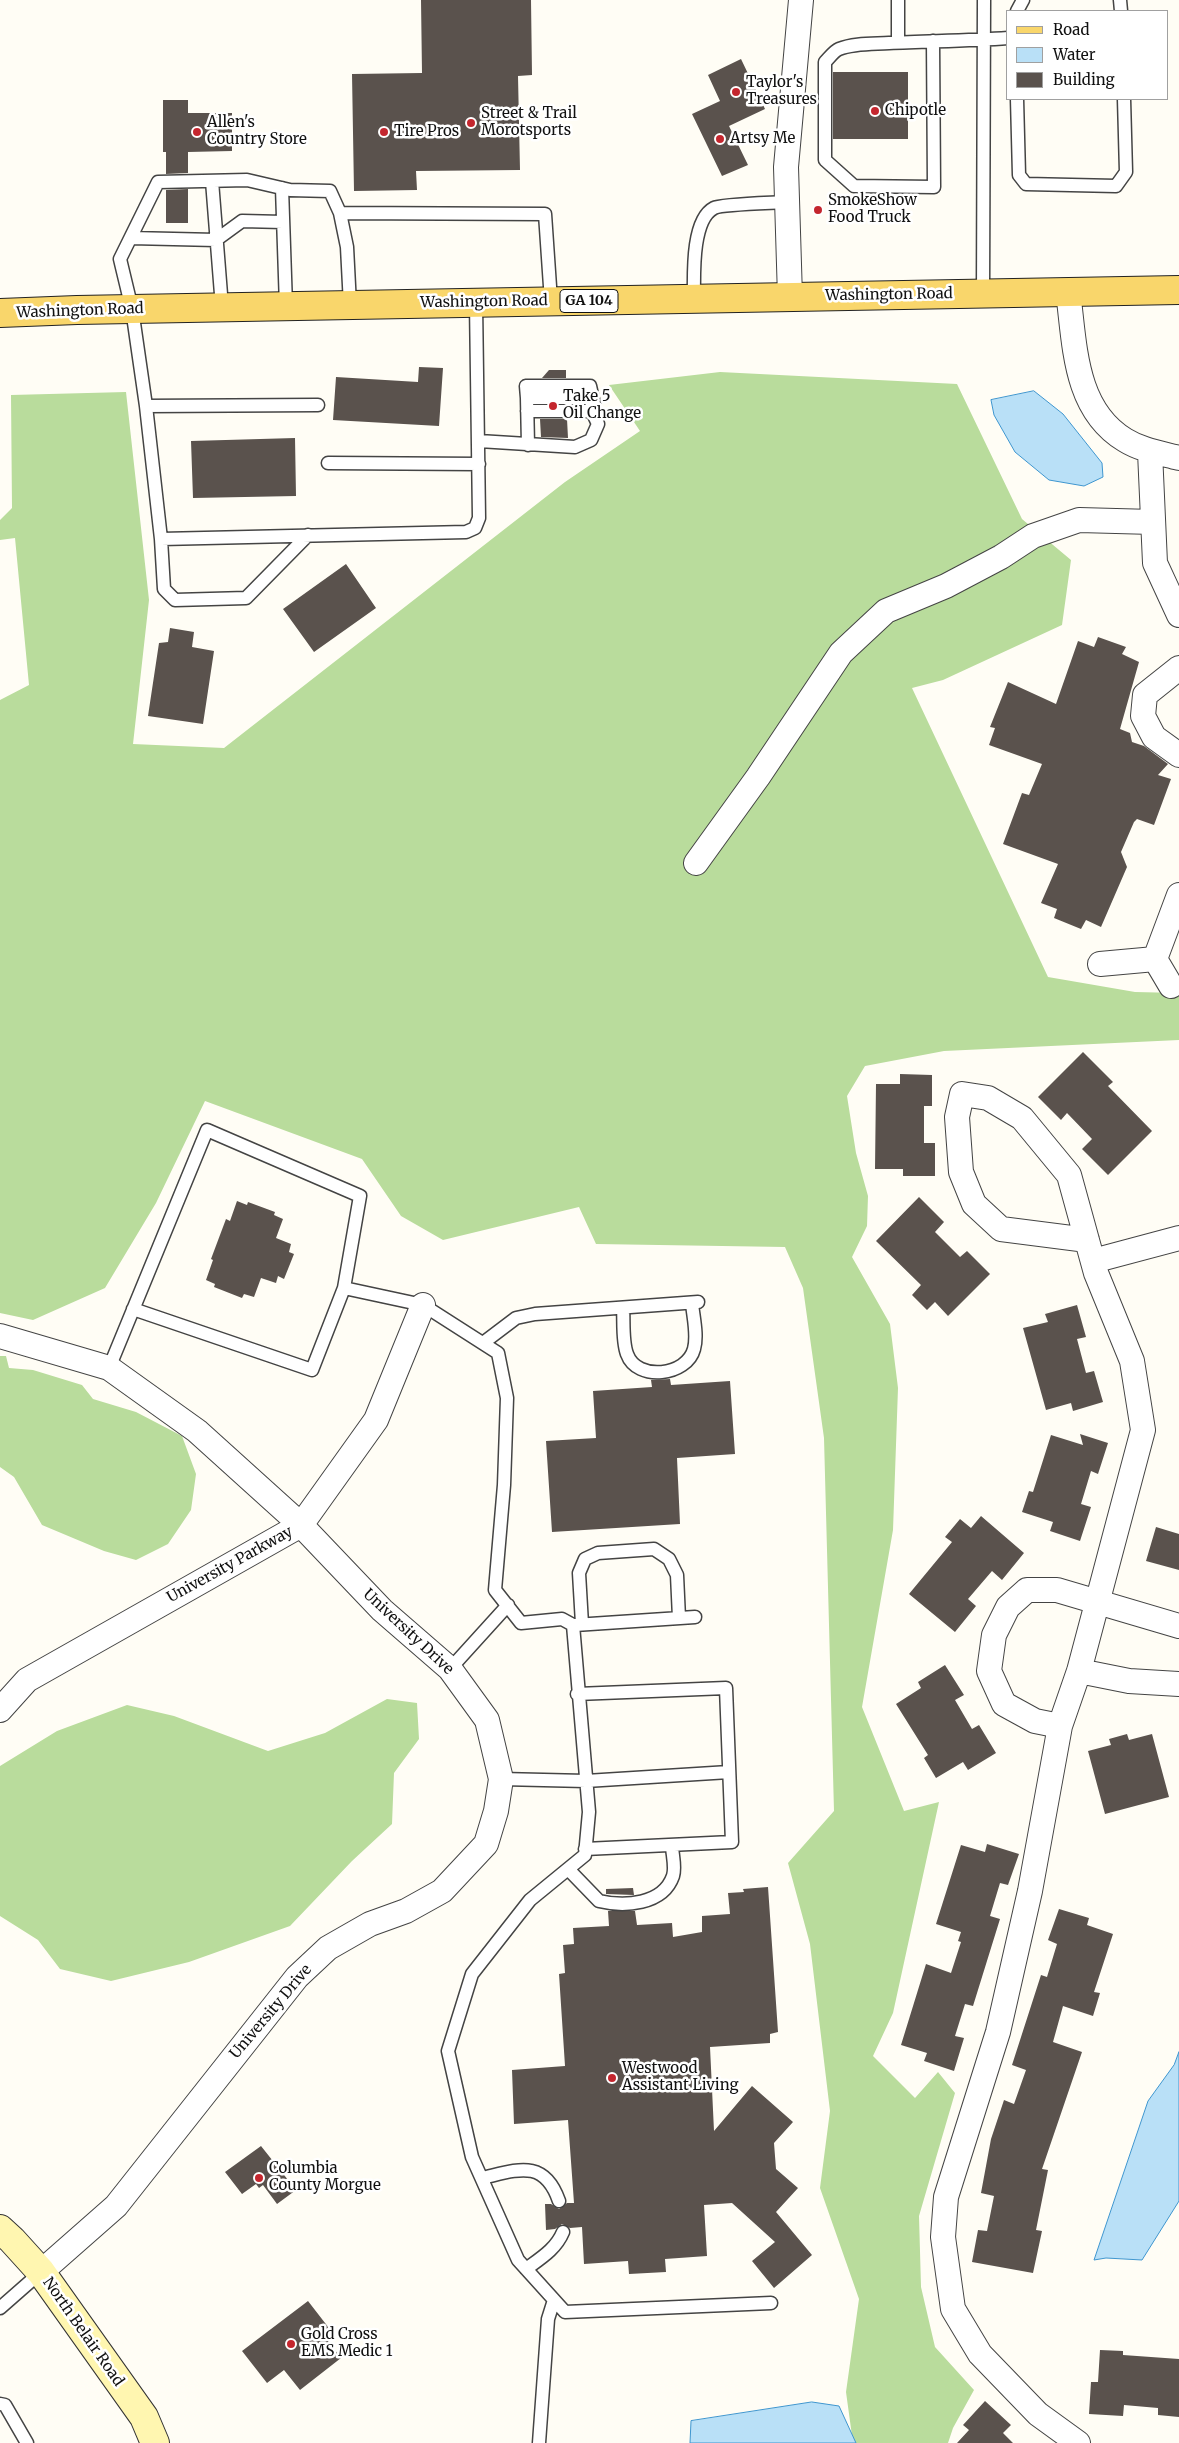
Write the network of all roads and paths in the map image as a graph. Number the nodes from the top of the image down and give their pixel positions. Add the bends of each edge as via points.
1 (801, 0) edge
2 (898, 0) edge
3 (984, 0) edge
4 (1006, 38) edge
5 (984, 40) junction
6 (933, 41) junction
7 (898, 42) junction
8 (1017, 100) edge
9 (1124, 100) edge
10 (212, 181) junction
11 (282, 188) junction
12 (787, 202) junction
13 (340, 213) junction
14 (283, 222) junction
15 (131, 238) junction
16 (216, 240) junction
17 (1179, 290) edge
18 (1068, 292) junction
19 (983, 294) junction
20 (790, 297) junction
21 (694, 299) junction
22 (550, 301) junction
23 (476, 303) junction
24 (350, 305) junction
25 (286, 306) junction
26 (222, 307) junction
27 (132, 309) junction
28 (0, 313) edge
29 (318, 405) dead end
30 (146, 406) junction
31 (479, 441) junction
32 (528, 445) junction
33 (1150, 452) junction
34 (1179, 458) edge
35 (328, 463) dead end
36 (479, 464) junction
37 (1153, 522) junction
38 (308, 535) junction
39 (161, 539) junction
40 (1179, 615) edge
41 (1179, 668) edge
42 (1179, 755) edge
43 (696, 862) dead end
44 (1179, 896) edge
45 (1155, 958) junction
46 (1100, 964) dead end
47 (1171, 986) dead end
48 (1179, 1238) edge
49 (1090, 1250) junction
50 (344, 1288) junction
51 (423, 1305) junction
52 (623, 1308) junction
53 (133, 1309) junction
54 (0, 1336) edge
55 (483, 1343) junction
56 (109, 1368) junction
57 (301, 1525) junction
58 (1096, 1602) junction
59 (508, 1606) junction
60 (695, 1617) dead end
61 (680, 1618) junction
62 (577, 1625) junction
63 (1179, 1626) edge
64 (450, 1669) junction
65 (1079, 1671) junction
66 (1179, 1684) edge
67 (577, 1694) junction
68 (0, 1710) edge
69 (1060, 1726) junction
70 (729, 1772) junction
71 (501, 1779) junction
72 (586, 1781) junction
73 (672, 1845) junction
74 (585, 1849) junction
75 (568, 1869) junction
76 (482, 2178) junction
77 (559, 2201) dead end
78 (0, 2229) edge
79 (563, 2232) dead end
80 (526, 2269) junction
81 (41, 2272) junction
82 (554, 2300) junction
83 (771, 2303) dead end
84 (0, 2308) edge
85 (0, 2404) edge
86 (27, 2443) edge
87 (155, 2443) edge
88 (539, 2443) edge
89 (1078, 2443) edge

1 - 12 street via 786,167
2 - 7 lane
3 - 5 lane
4 - 5 lane
5 - 6 lane
5 - 19 lane
6 - 7 lane
6 - 7 lane via 934,187 854,186 825,160 825,62 837,49
8 - 9 lane via 1019,175 1026,184 1037,186 1116,186 1126,172
10 - 11 lane via 247,180
10 - 15 lane via 158,182
10 - 16 lane
11 - 13 lane via 330,191
11 - 14 lane
12 - 20 street
12 - 21 lane via 714,208 704,218 695,247
13 - 22 lane via 545,214
13 - 24 lane via 347,247
14 - 16 lane via 242,221
14 - 25 lane
15 - 16 lane
15 - 27 lane via 120,259
16 - 26 lane
17 - 18 main road, Washington Road / GA 104
18 - 19 main road, Washington Road / GA 104
18 - 33 street via 1078,370 1088,400 1112,431
19 - 20 main road, Washington Road / GA 104
20 - 21 main road, Washington Road / GA 104
21 - 22 main road, Washington Road / GA 104
22 - 23 main road, Washington Road / GA 104
23 - 24 main road, Washington Road / GA 104
23 - 31 lane
24 - 25 main road, Washington Road / GA 104
25 - 26 main road, Washington Road / GA 104
26 - 27 main road, Washington Road / GA 104
27 - 28 main road, Washington Road / GA 104
27 - 30 lane
29 - 30 lane
30 - 39 lane
31 - 32 lane
31 - 36 lane
32 - 32 lane via 575,448 591,440 598,424 590,398 527,404
33 - 34 street
33 - 37 street
35 - 36 lane
36 - 38 lane via 480,518 476,528 466,532
37 - 40 street via 1155,563
37 - 43 street via 1079,520 1033,536 946,586 886,611 841,654
38 - 39 lane
38 - 39 lane via 246,598 184,600 170,598 164,589
41 - 42 street via 1145,695 1143,716 1154,737
44 - 45 street
45 - 46 street
45 - 47 street
48 - 49 street
49 - 49 street via 1069,1175 1022,1118 988,1098 962,1094 956,1117 960,1172 974,1204 1002,1229
49 - 58 street via 1132,1361 1143,1430 1115,1542
50 - 51 lane
50 - 53 lane via 312,1370
50 - 53 lane via 360,1196 207,1130
51 - 55 lane
51 - 57 street, University Parkway via 376,1420
52 - 52 lane via 695,1302 694,1348 689,1358 680,1367 656,1372 642,1370 626,1353
52 - 55 lane via 516,1318
53 - 56 lane
54 - 56 street, University Drive
55 - 59 lane via 498,1353 507,1398 495,1590
56 - 57 street, University Drive via 197,1431
57 - 64 street, University Drive via 382,1610
57 - 68 street, University Parkway via 27,1680
58 - 63 street
58 - 65 street
58 - 69 street via 1057,1590 1027,1590 1008,1608 994,1634 989,1671 1004,1704 1035,1721
59 - 62 lane via 521,1622 562,1619
59 - 64 lane
60 - 61 lane
61 - 62 lane
61 - 62 lane via 677,1575 668,1559 654,1550 598,1553 585,1559 579,1573
62 - 67 lane
64 - 71 street, University Drive via 487,1720
65 - 66 street via 1129,1681
65 - 69 street
67 - 70 lane via 726,1688
67 - 72 lane
69 - 89 street via 1030,1891 1005,2004 946,2197 943,2237 953,2309 980,2354 1038,2414
70 - 72 lane
70 - 73 lane via 732,1842
71 - 72 lane
71 - 81 street, University Drive via 496,1812 486,1844 442,1891 406,1911 361,1929 328,1948 309,1965 116,2206
72 - 74 lane
73 - 74 lane
73 - 75 lane via 674,1874 661,1894 651,1900 598,1901
74 - 75 lane via 585,1855
75 - 76 lane via 530,1900 472,1974 448,2052 472,2157
76 - 77 lane via 521,2169 532,2170 550,2182
76 - 80 lane via 518,2260
78 - 81 main road, North Belair Road
79 - 80 lane via 551,2251
80 - 82 lane
81 - 84 lane
81 - 87 main road, North Belair Road via 144,2417
82 - 83 lane via 565,2312
82 - 88 lane via 548,2319
85 - 86 lane via 5,2405

